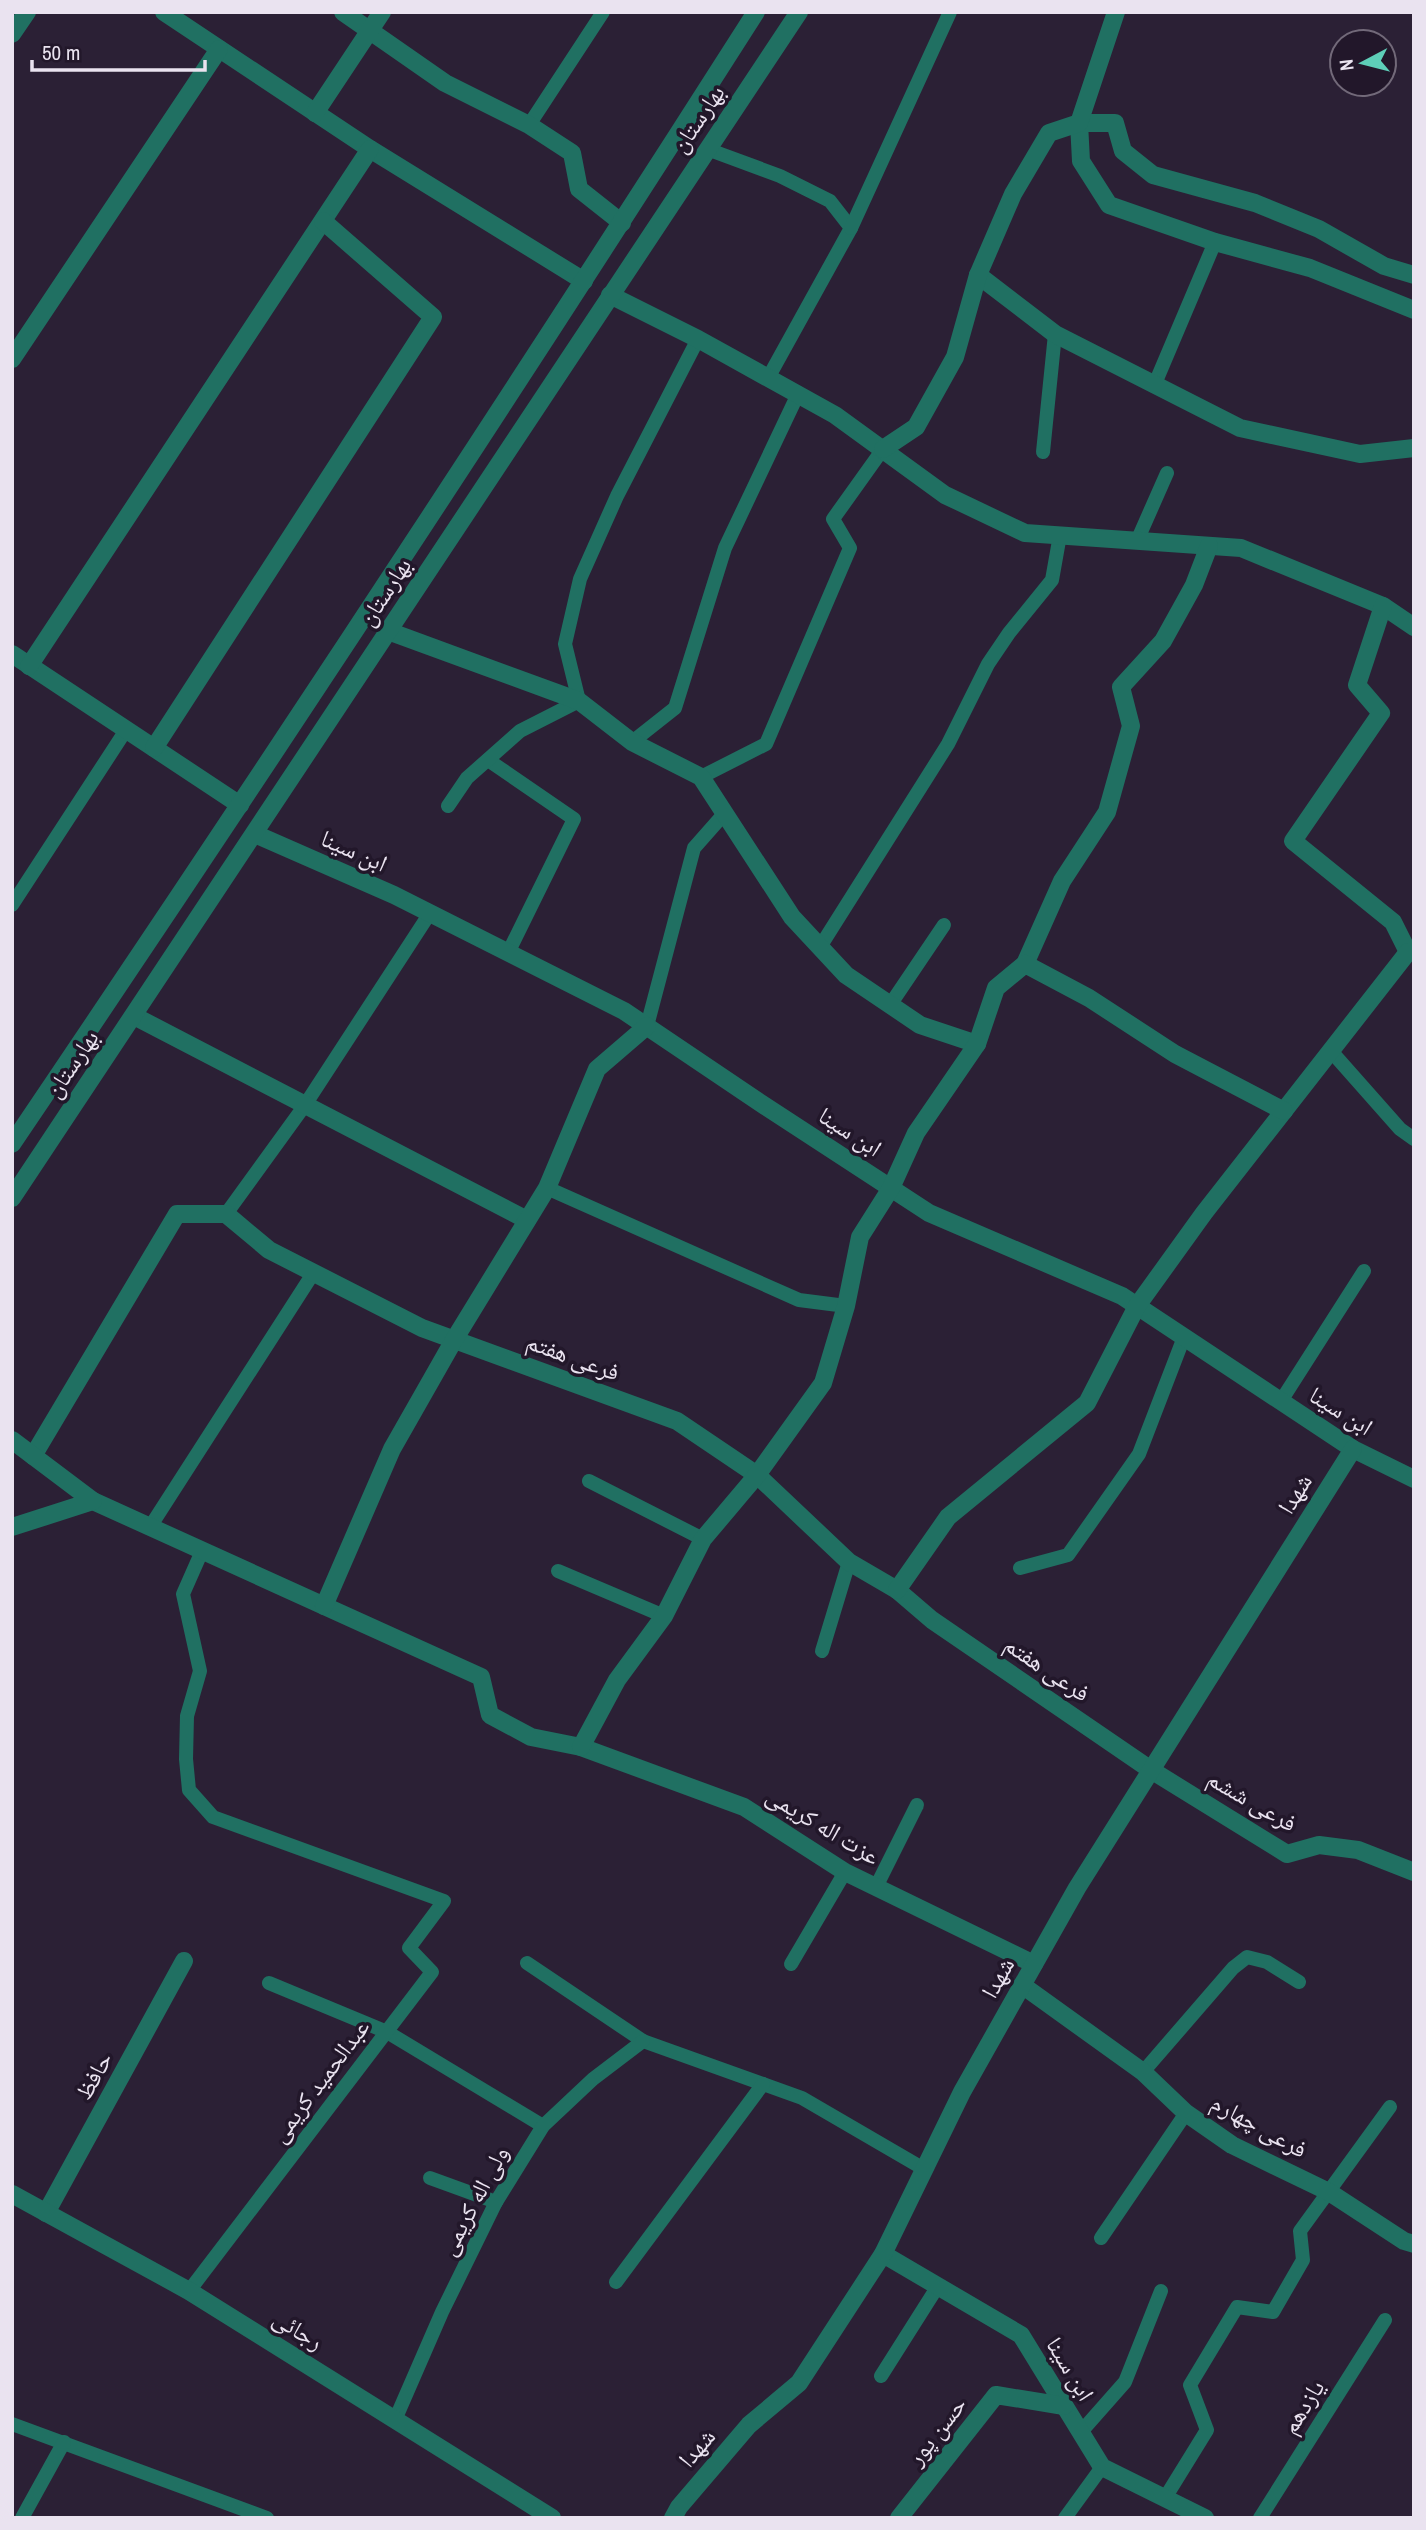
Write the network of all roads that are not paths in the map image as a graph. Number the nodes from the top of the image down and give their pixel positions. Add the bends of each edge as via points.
1 (27, 12) edge
2 (164, 12) edge
3 (343, 12) edge
4 (382, 12) edge
5 (603, 12) edge
6 (756, 12) edge
7 (799, 12) edge
8 (950, 12) edge
9 (1116, 12) edge
10 (369, 31) junction
11 (12, 34) edge
12 (219, 49) junction
13 (315, 113) junction
14 (1079, 123) junction
15 (529, 125) junction
16 (683, 127) junction
17 (370, 149) junction
18 (707, 149) junction
19 (323, 220) junction
20 (622, 223) junction
21 (851, 228) junction
22 (1215, 242) junction
23 (978, 275) junction
24 (1414, 275) edge
25 (584, 281) junction
26 (610, 295) junction
27 (1414, 310) edge
28 (1055, 334) junction
29 (698, 339) junction
30 (12, 359) edge
31 (768, 378) junction
32 (1154, 386) junction
33 (798, 394) junction
34 (1414, 448) edge
35 (883, 450) junction
36 (1043, 452) dead end
37 (1167, 473) dead end
38 (1059, 535) junction
39 (1137, 541) junction
40 (1209, 545) junction
41 (1383, 606) junction
42 (1414, 627) edge
43 (388, 631) junction
44 (12, 654) edge
45 (29, 666) junction
46 (579, 701) junction
47 (126, 730) junction
48 (632, 742) junction
49 (154, 748) junction
50 (488, 760) junction
51 (701, 777) junction
52 (240, 805) junction
53 (448, 806) dead end
54 (724, 814) junction
55 (254, 834) junction
56 (12, 905) edge
57 (429, 913) junction
58 (944, 925) dead end
59 (820, 947) junction
60 (1411, 952) edge
61 (508, 953) junction
62 (1025, 964) junction
63 (890, 1005) junction
64 (134, 1016) junction
65 (647, 1026) junction
66 (977, 1044) junction
67 (1331, 1051) junction
68 (305, 1105) junction
69 (1283, 1111) junction
70 (1414, 1139) edge
71 (12, 1144) edge
72 (547, 1188) junction
73 (891, 1188) junction
74 (12, 1198) edge
75 (226, 1214) junction
76 (527, 1220) junction
77 (1364, 1271) dead end
78 (314, 1272) junction
79 (846, 1306) junction
80 (1137, 1306) junction
81 (1184, 1337) junction
82 (454, 1340) junction
83 (1281, 1401) junction
84 (12, 1440) edge
85 (1353, 1449) junction
86 (33, 1456) junction
87 (757, 1475) junction
88 (1414, 1479) edge
89 (589, 1481) dead end
90 (93, 1501) junction
91 (12, 1527) edge
92 (150, 1527) junction
93 (703, 1539) junction
94 (202, 1551) junction
95 (849, 1562) junction
96 (1020, 1568) dead end
97 (558, 1571) dead end
98 (898, 1590) junction
99 (324, 1606) junction
100 (664, 1616) junction
101 (822, 1651) dead end
102 (581, 1747) junction
103 (1151, 1770) junction
104 (917, 1805) dead end
105 (845, 1872) junction
106 (1414, 1872) edge
107 (876, 1887) junction
108 (184, 1961) dead end
109 (527, 1963) dead end
110 (790, 1964) dead end
111 (1034, 1964) junction
112 (1299, 1982) dead end
113 (269, 1983) dead end
114 (1022, 1985) junction
115 (387, 2032) junction
116 (643, 2041) junction
117 (1143, 2072) junction
118 (763, 2084) junction
119 (1390, 2108) dead end
120 (1186, 2113) junction
121 (543, 2126) junction
122 (925, 2169) junction
123 (430, 2178) dead end
124 (1329, 2192) junction
125 (12, 2194) edge
126 (496, 2202) junction
127 (46, 2213) junction
128 (1101, 2238) dead end
129 (1414, 2245) edge
130 (883, 2254) junction
131 (616, 2281) dead end
132 (938, 2286) junction
133 (189, 2291) junction
134 (1161, 2291) dead end
135 (1385, 2320) dead end
136 (881, 2376) dead end
137 (1064, 2406) junction
138 (395, 2420) junction
139 (12, 2424) edge
140 (1080, 2433) junction
141 (64, 2442) junction
142 (1102, 2467) junction
143 (1165, 2498) junction
144 (22, 2518) edge
145 (267, 2518) edge
146 (552, 2518) edge
147 (673, 2518) edge
148 (899, 2518) edge
149 (1065, 2518) edge
150 (1205, 2518) edge
151 (1260, 2518) edge

1 - 11 street
2 - 12 street
3 - 10 street
4 - 10 street
5 - 15 lane
6 - 16 street, بهارستان
7 - 18 street, بهارستان
8 - 21 lane
9 - 14 street
10 - 13 street
10 - 15 street via 445,83
12 - 13 street
12 - 30 street
13 - 17 street
14 - 22 street via 1081,161 1109,205
14 - 23 street via 1049,133 1013,194
14 - 24 street via 1115,123 1123,152 1153,175 1255,203 1319,229 1384,266
15 - 20 street via 572,153 579,189
16 - 18 street
16 - 20 street, بهارستان
17 - 19 street
17 - 25 street
18 - 21 lane via 780,176 830,201
18 - 26 street, بهارستان
19 - 45 street
19 - 49 street via 433,317
20 - 25 street, بهارستان
21 - 31 lane
22 - 27 street via 1310,268
22 - 32 lane
23 - 28 street
23 - 35 street via 955,357 936,392 916,427
25 - 26 street
25 - 52 street, بهارستان
26 - 29 street
26 - 43 street, بهارستان
28 - 32 street
28 - 36 lane
29 - 31 street
29 - 46 lane via 580,579 565,644
31 - 33 street
32 - 34 street via 1240,428 1360,454
33 - 35 street
33 - 48 lane via 725,548 674,708
35 - 38 street via 945,495 1025,533
35 - 51 lane via 833,519 850,548 766,744
37 - 39 lane
38 - 39 street
38 - 59 lane via 1052,580 988,664 948,744
39 - 40 street
40 - 41 street via 1241,548
40 - 62 street via 1194,585 1163,641 1121,687 1130,726 1107,813 1062,881
41 - 42 street
41 - 60 street via 1357,685 1381,713 1293,842 1393,922
43 - 46 street
43 - 55 street, بهارستان
44 - 45 street
45 - 47 street
46 - 48 street
46 - 50 lane via 520,731
47 - 49 street
47 - 56 lane
48 - 51 street
49 - 52 street
50 - 53 lane via 467,778
50 - 61 lane via 574,819
51 - 54 street
52 - 71 street, بهارستان
54 - 59 street via 792,917
54 - 65 lane via 694,848
55 - 57 street, ابن سینا
55 - 64 street, بهارستان
57 - 61 street, ابن سینا
57 - 68 lane
58 - 63 lane
59 - 63 street via 846,975
60 - 67 street
61 - 65 street, ابن سینا
62 - 66 street via 996,988
62 - 69 street via 1089,998 1175,1054
63 - 66 street via 920,1025
64 - 68 street
64 - 74 street, بهارستان
65 - 72 street via 597,1069
65 - 73 street, ابن سینا
66 - 73 street via 916,1133
67 - 69 street
67 - 70 lane
68 - 75 lane
68 - 76 street
69 - 80 street
72 - 76 street
72 - 79 lane via 799,1300
73 - 79 street via 860,1237
73 - 80 street, ابن سینا via 929,1213
75 - 78 street, فرعی هفتم via 269,1250
75 - 86 street via 177,1214
76 - 82 street
77 - 83 lane
78 - 82 street, فرعی هفتم
78 - 92 lane
79 - 87 street via 822,1383
80 - 81 street, ابن سینا
80 - 98 street via 1087,1403 948,1517
81 - 83 street, ابن سینا
81 - 96 lane via 1139,1454 1068,1555
82 - 87 street, فرعی هفتم via 677,1421
82 - 99 street via 392,1449
83 - 85 street, ابن سینا
84 - 86 street
85 - 88 street, ابن سینا
85 - 103 street, شهدا
86 - 90 street
87 - 93 street
87 - 95 street, فرعی هفتم
89 - 93 lane
90 - 91 street
90 - 92 street
92 - 94 street
93 - 100 street
94 - 99 street
94 - 115 lane, عبدالحمید کریمی via 183,1594 200,1671 187,1716 190,1790 213,1816 444,1901 409,1948 432,1972
95 - 98 street, فرعی هفتم
95 - 101 lane
97 - 100 lane
98 - 103 street, فرعی هفتم via 932,1620
99 - 102 street, عزت اله کریمی via 481,1677 490,1715 531,1737
100 - 102 street via 617,1680
102 - 105 street, عزت اله کریمی via 744,1807
103 - 106 street, فرعی ششم via 1287,1854 1320,1845 1358,1850
103 - 111 street, شهدا
104 - 107 lane
105 - 107 street, عزت اله کریمی
105 - 110 lane
107 - 111 street, عزت اله کریمی
108 - 127 street, حافظ
109 - 116 lane
111 - 114 street, شهدا
112 - 117 lane via 1267,1962 1247,1956
113 - 115 lane
114 - 117 street, فرعی چهارم
114 - 122 street, شهدا
115 - 121 lane
115 - 133 lane, عبدالحمید کریمی
116 - 118 lane
116 - 121 lane, ولی اله کریمی
117 - 120 street, فرعی چهارم
118 - 122 lane via 802,2098
118 - 131 lane
119 - 124 lane
120 - 124 street, فرعی چهارم via 1232,2145
120 - 128 lane
121 - 126 lane, ولی اله کریمی
122 - 130 street, شهدا
123 - 126 lane
124 - 129 street, فرعی چهارم
124 - 143 lane via 1300,2231 1303,2260 1273,2312 1237,2307 1190,2385 1207,2430
125 - 127 street, رجائی
126 - 138 lane, ولی اله کریمی
127 - 133 street, رجائی
130 - 132 street, ابن سینا
130 - 147 street, شهدا via 799,2383 749,2425
132 - 136 lane
132 - 137 street, ابن سینا via 1021,2335
133 - 138 street, رجائی
134 - 140 lane via 1125,2382
135 - 151 lane, یازدهم
137 - 140 street, ابن سینا
137 - 148 street, حسن پور via 996,2395
138 - 146 street, رجائی
139 - 141 lane
140 - 142 street, ابن سینا
141 - 144 lane
141 - 145 lane
142 - 143 street
142 - 149 lane
143 - 150 street

